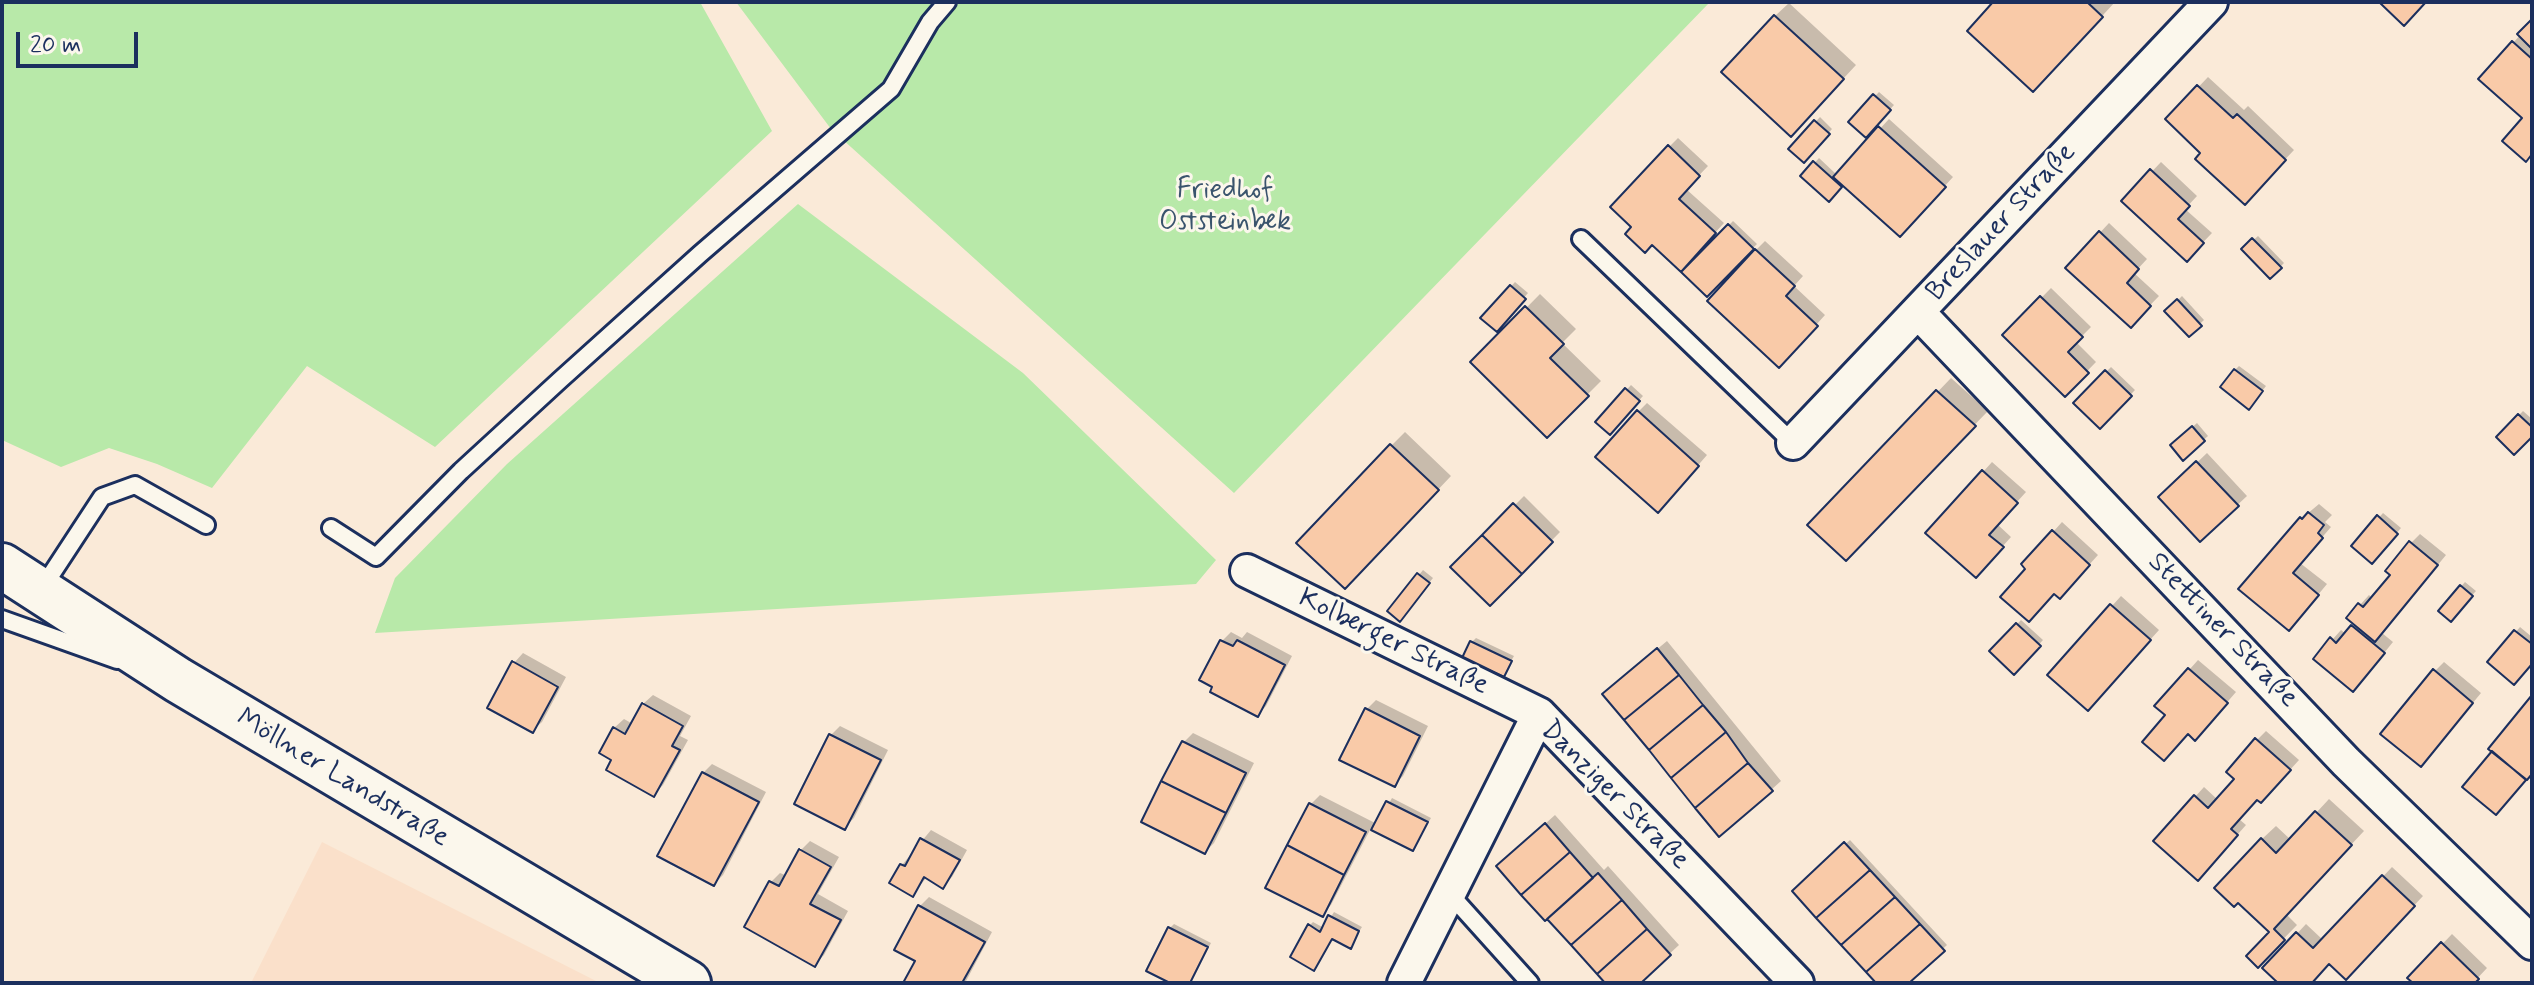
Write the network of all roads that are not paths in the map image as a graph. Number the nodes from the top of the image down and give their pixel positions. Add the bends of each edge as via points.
1 (947, 2) edge
2 (2211, 2) edge
3 (1581, 239) dead end
4 (1919, 313) junction
5 (1793, 443) joint
6 (206, 525) dead end
7 (331, 528) dead end
8 (2, 566) edge
9 (1247, 571) dead end
10 (41, 591) junction
11 (2, 619) edge
12 (178, 680) junction
13 (1539, 714) junction
14 (1449, 893) junction
15 (2532, 943) edge
16 (688, 983) edge
17 (1404, 983) edge
18 (1530, 983) edge
19 (1797, 983) edge

1 - 7 lane via 891,89 572,370 376,557
2 - 4 street, Breslauer Straße
3 - 5 lane
4 - 5 street, Breslauer Straße
4 - 15 street, Stettiner Straße via 2346,762
6 - 10 lane via 135,485 102,497
8 - 10 main road, Möllner Landstraße
9 - 13 street, Kolberger Straße
10 - 12 main road, Möllner Landstraße
11 - 12 lane
12 - 16 main road, Möllner Landstraße
13 - 14 street, Danziger Straße
13 - 19 street, Danziger Straße
14 - 17 street, Danziger Straße
14 - 18 lane

